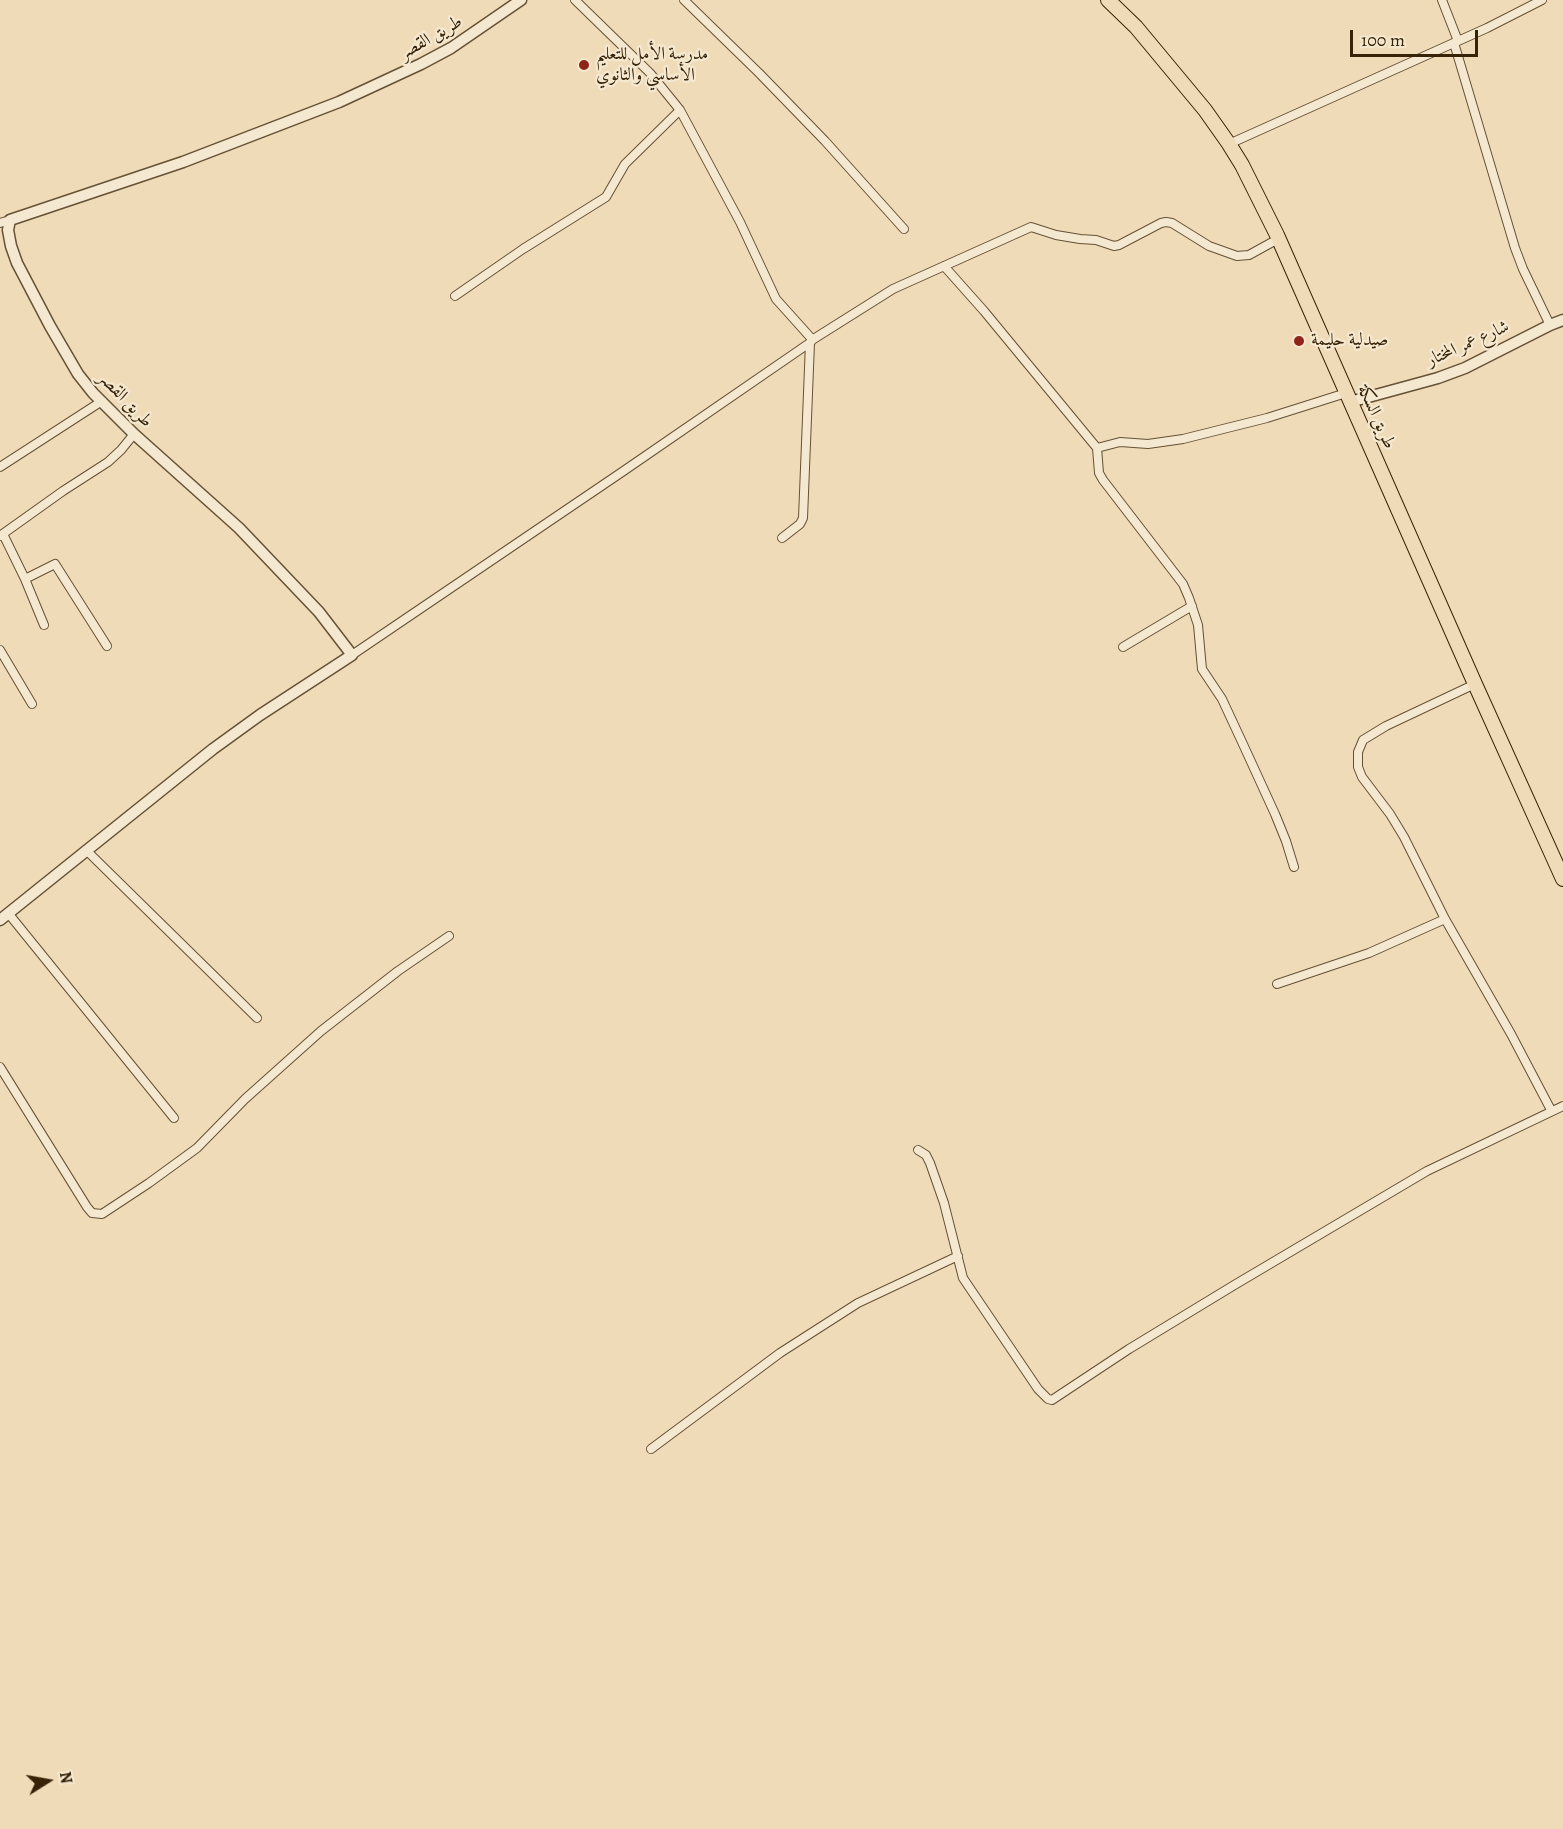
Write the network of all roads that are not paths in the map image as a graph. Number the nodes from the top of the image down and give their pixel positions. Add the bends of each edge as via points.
1 (521, 0) edge
2 (575, 0) edge
3 (684, 0) edge
4 (1108, 0) edge
5 (1442, 0) edge
6 (1542, 0) edge
7 (1456, 42) junction
8 (680, 110) junction
9 (1229, 144) junction
10 (5, 221) edge
11 (904, 229) dead end
12 (1278, 238) junction
13 (944, 266) junction
14 (455, 296) dead end
15 (1563, 320) edge
16 (1550, 325) junction
17 (811, 342) junction
18 (1348, 398) junction
19 (102, 401) junction
20 (134, 434) junction
21 (1097, 448) junction
22 (0, 467) edge
23 (1, 535) edge
24 (783, 538) dead end
25 (25, 579) junction
26 (1192, 606) junction
27 (44, 625) dead end
28 (107, 646) dead end
29 (1123, 646) dead end
30 (0, 650) edge
31 (352, 655) junction
32 (1475, 684) junction
33 (32, 704) dead end
34 (86, 850) junction
35 (1294, 867) dead end
36 (1563, 879) edge
37 (4, 916) edge
38 (1445, 919) junction
39 (448, 936) dead end
40 (1277, 984) dead end
41 (257, 1018) dead end
42 (0, 1067) edge
43 (1563, 1106) edge
44 (1551, 1110) junction
45 (174, 1118) dead end
46 (918, 1149) dead end
47 (958, 1256) junction
48 (651, 1449) dead end

1 - 10 street, طريق القصر via 451,48 339,102 183,162
2 - 8 street via 650,73
3 - 11 street via 825,141
4 - 9 main road, طريق السكة via 1136,27
5 - 7 street
6 - 7 street
7 - 9 street
7 - 16 street via 1515,248
8 - 14 street via 625,164 606,197
8 - 17 street via 776,299
9 - 12 main road, طريق السكة
10 - 19 street, طريق القصر via 17,263 50,326 78,374
12 - 13 street via 1249,255 1237,256 1209,246 1166,222 1113,246 1031,227
12 - 18 main road, طريق السكة
13 - 17 street via 893,289
13 - 21 street
15 - 16 street, شارع عمر المختار
16 - 18 street, شارع عمر المختار via 1438,378
17 - 24 street via 803,518
17 - 31 street
18 - 21 street via 1183,439 1148,444 1120,442
18 - 32 main road, طريق السكة
19 - 20 street, طريق القصر
19 - 22 street
20 - 23 street via 108,462
20 - 31 street, طريق القصر via 239,528 319,612
21 - 26 street via 1103,480 1177,574
23 - 25 street
25 - 27 street
25 - 28 street via 56,564
26 - 29 street
26 - 35 street via 1202,669 1222,699 1242,742
30 - 33 street
31 - 34 street via 213,748
32 - 36 main road, طريق السكة
32 - 38 street via 1378,731 1364,740 1358,752 1362,777 1404,837
34 - 37 street
34 - 41 street
37 - 45 street
38 - 40 street via 1369,953
38 - 44 street
39 - 42 street via 321,1031 197,1148 102,1214 92,1213 87,1206
43 - 44 street
44 - 47 street via 1427,1171 1129,1349 1052,1400 1038,1389 963,1278
46 - 47 street via 930,1163
47 - 48 street via 858,1303 780,1353

